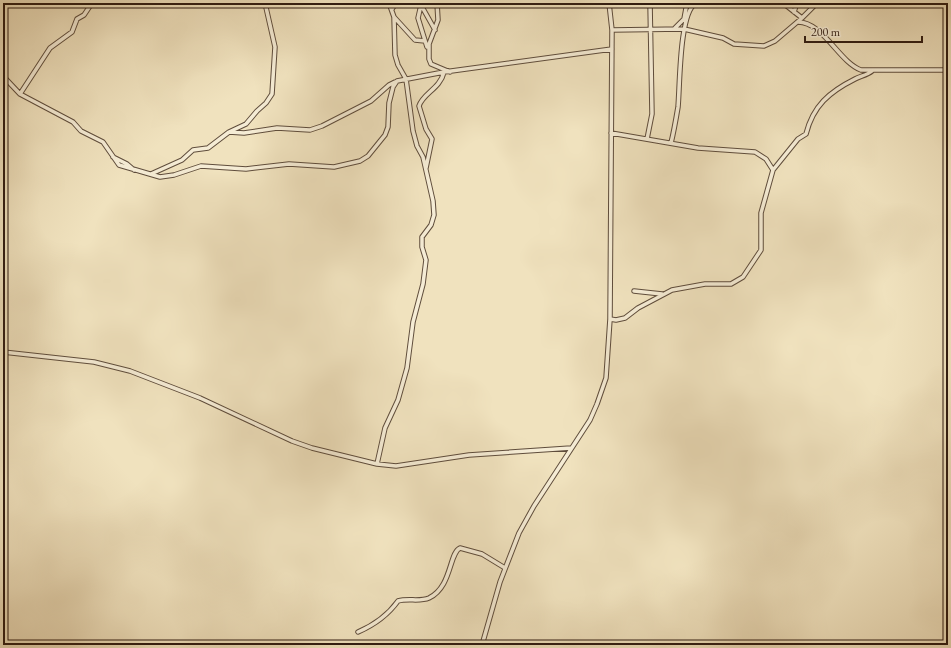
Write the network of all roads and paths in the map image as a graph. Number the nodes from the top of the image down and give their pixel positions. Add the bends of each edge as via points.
1 (92, 3) edge
2 (265, 3) edge
3 (389, 3) edge
4 (396, 3) edge
5 (437, 3) edge
6 (609, 3) edge
7 (650, 3) edge
8 (687, 3) edge
9 (696, 3) edge
10 (783, 3) edge
11 (797, 3) edge
12 (817, 3) edge
13 (421, 4) edge
14 (392, 9) junction
15 (794, 12) junction
16 (394, 17) junction
17 (802, 18) junction
18 (798, 22) junction
19 (649, 28) junction
20 (675, 28) junction
21 (684, 29) junction
22 (435, 30) junction
23 (612, 30) junction
24 (426, 41) junction
25 (428, 48) junction
26 (612, 49) junction
27 (948, 70) edge
28 (872, 71) junction
29 (444, 72) junction
30 (450, 72) junction
31 (3, 76) edge
32 (406, 79) junction
33 (395, 82) junction
34 (20, 94) junction
35 (229, 132) junction
36 (611, 133) junction
37 (647, 139) junction
38 (671, 143) junction
39 (773, 170) junction
40 (150, 175) junction
41 (426, 175) junction
42 (634, 291) dead end
43 (662, 294) junction
44 (610, 319) junction
45 (3, 352) edge
46 (571, 448) junction
47 (377, 464) junction
48 (505, 568) junction
49 (358, 632) dead end
50 (482, 645) edge

1 - 34 street via 84,15 77,19 72,32 50,48
2 - 35 street via 276,47 272,94 246,124
3 - 14 street
4 - 14 street
5 - 22 street
6 - 23 street
7 - 19 street
8 - 20 street via 684,18
9 - 21 street via 690,7
10 - 15 street
11 - 15 street
12 - 17 street
13 - 22 street
13 - 24 street via 418,18
14 - 16 street
15 - 17 street
16 - 24 street via 415,40
16 - 32 street via 395,55
17 - 18 street
18 - 21 street via 775,41 764,46 734,44 723,38
18 - 28 street via 806,23 820,34 850,65
19 - 20 street
19 - 23 street
19 - 37 street via 652,114
20 - 21 street
21 - 38 street
22 - 25 street
23 - 26 street
24 - 25 street
25 - 30 street via 428,60 431,64
26 - 30 street
26 - 36 street
27 - 28 street
28 - 39 street via 854,80 820,104 810,119 806,134 798,139
29 - 30 street
29 - 32 street
29 - 41 street via 439,84 419,106 432,139
31 - 34 street
32 - 33 street
32 - 41 street via 414,139 423,157
33 - 35 street via 389,84 371,101 313,129 277,128 244,133
33 - 40 street via 389,103 385,135 368,156 360,161 334,168 288,164 246,170 201,166 166,177
34 - 40 street via 99,139 119,165
35 - 40 street via 207,148 193,150 182,160
36 - 37 street
36 - 44 street
37 - 38 street
38 - 39 street via 758,153 769,162
39 - 43 street via 761,213 761,250 749,271 731,284 691,286
41 - 47 street via 434,215 431,225 422,237 426,260 423,284 415,309 411,346 401,389 387,424
42 - 43 street
43 - 44 street via 625,318
44 - 46 street via 608,363 603,388 592,416
45 - 47 street via 94,362 124,369 200,398 292,441
46 - 47 street via 469,455 411,465
46 - 48 street via 523,526
48 - 49 street via 482,554 465,549 457,550 449,575 434,595 425,599 398,601 378,622
48 - 50 street

